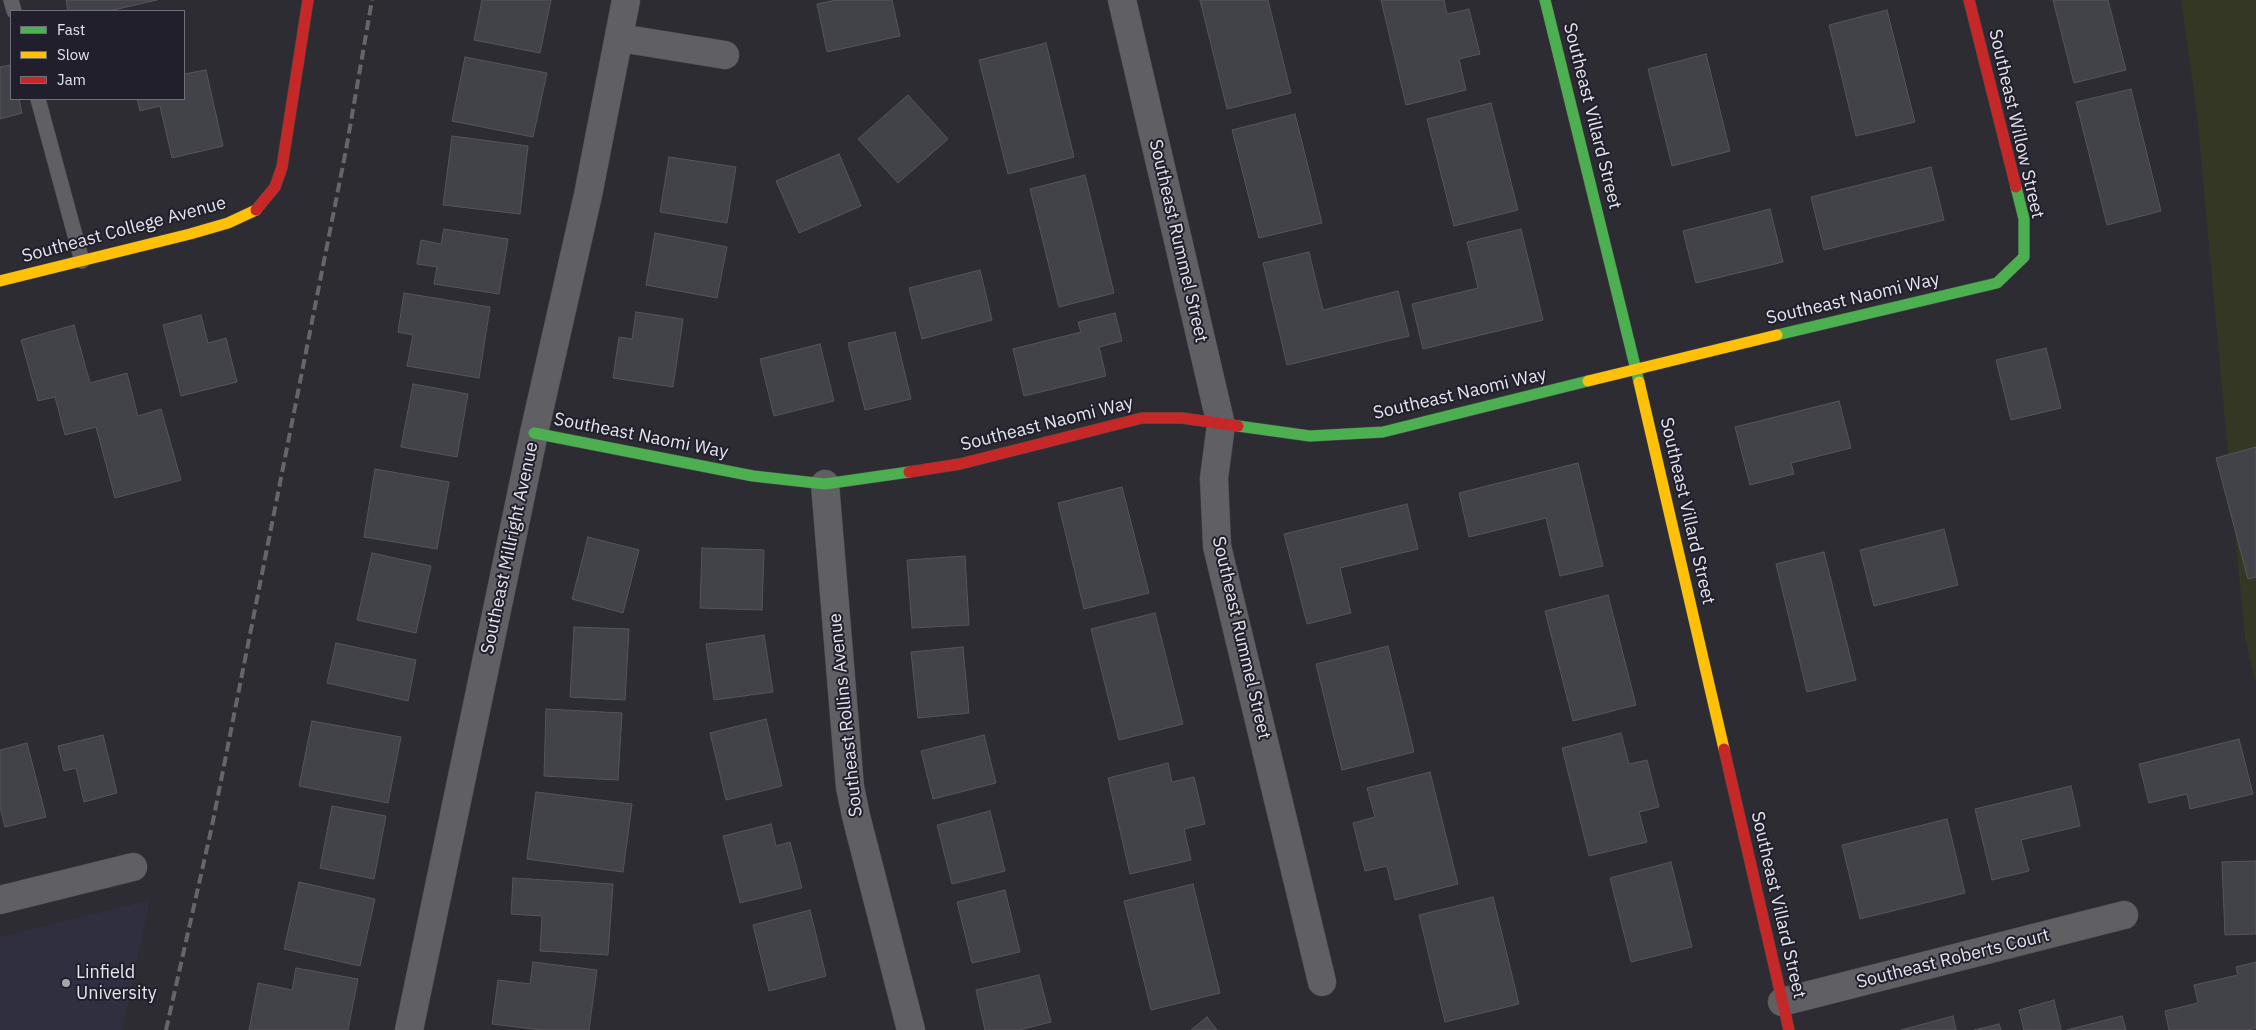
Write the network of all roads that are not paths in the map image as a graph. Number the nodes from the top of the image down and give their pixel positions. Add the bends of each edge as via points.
1 (308, 0) edge
2 (626, 0) edge
3 (1122, 0) edge
4 (1545, 0) edge
5 (1969, 0) edge
6 (620, 38) junction
7 (725, 55) dead end
8 (38, 100) edge
9 (2024, 257) joint
10 (82, 261) junction
11 (0, 281) edge
12 (1636, 369) junction
13 (1221, 425) junction
14 (534, 433) junction
15 (824, 484) junction
16 (133, 867) dead end
17 (0, 900) edge
18 (2124, 915) dead end
19 (1322, 982) dead end
20 (1782, 1002) junction
21 (409, 1030) edge
22 (911, 1030) edge
23 (1789, 1030) edge

1 - 10 street, Southeast College Avenue via 282,167 275,187 256,210 228,223
2 - 6 street, Southeast Millright Avenue
3 - 13 street, Southeast Rummel Street
4 - 12 street, Southeast Villard Street
5 - 9 street, Southeast Willow Street via 2024,219
6 - 7 street
6 - 14 street, Southeast Millright Avenue
8 - 10 lane
9 - 12 street, Southeast Naomi Way via 1998,283
10 - 11 street, Southeast College Avenue
12 - 13 street, Southeast Naomi Way via 1383,432 1310,436
12 - 20 street, Southeast Villard Street
13 - 15 street, Southeast Naomi Way via 1182,418 1142,418 960,464
13 - 19 street, Southeast Rummel Street via 1214,478 1217,546
14 - 15 street, Southeast Naomi Way via 753,476
14 - 21 street, Southeast Millright Avenue
15 - 22 street, Southeast Rollins Avenue via 850,787
16 - 17 street
18 - 20 street, Southeast Roberts Court
20 - 23 street, Southeast Villard Street

